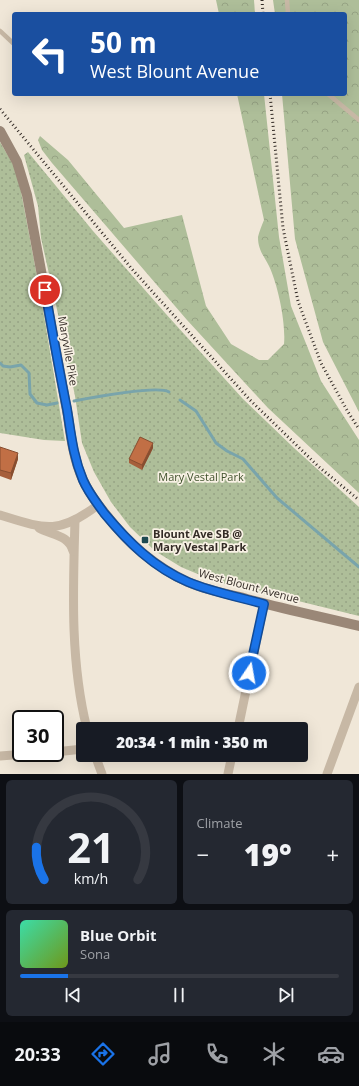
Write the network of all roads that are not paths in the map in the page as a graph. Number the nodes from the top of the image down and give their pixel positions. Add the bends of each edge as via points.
1 (287, 0) edge
2 (288, 12) edge
3 (0, 31) edge
4 (12, 42) edge
5 (330, 96) edge
6 (359, 120) edge
7 (0, 131) edge
8 (98, 504) junction
9 (0, 515) edge
10 (75, 520) junction
11 (34, 526) junction
12 (74, 556) junction
13 (264, 604) junction
14 (359, 626) edge
15 (359, 687) edge
16 (86, 722) edge
17 (239, 722) edge
18 (76, 750) edge
19 (64, 751) edge
20 (12, 755) edge
21 (0, 756) edge
22 (98, 762) edge
23 (231, 762) edge
24 (102, 774) edge
25 (228, 774) edge
26 (327, 774) edge

1 - 2 lane
3 - 4 lane
5 - 6 lane
7 - 8 street, Maryville Pike via 17,162 27,195 72,448 83,481
8 - 10 street
8 - 13 street, West Blount Avenue via 129,542 154,563 188,582
9 - 11 street
10 - 11 street via 57,526
10 - 12 street
11 - 12 street via 68,540
12 - 16 street via 75,657 77,681
13 - 14 street, West Blount Avenue
13 - 17 street
15 - 26 street
18 - 19 street
20 - 21 street
22 - 24 street
23 - 25 street

